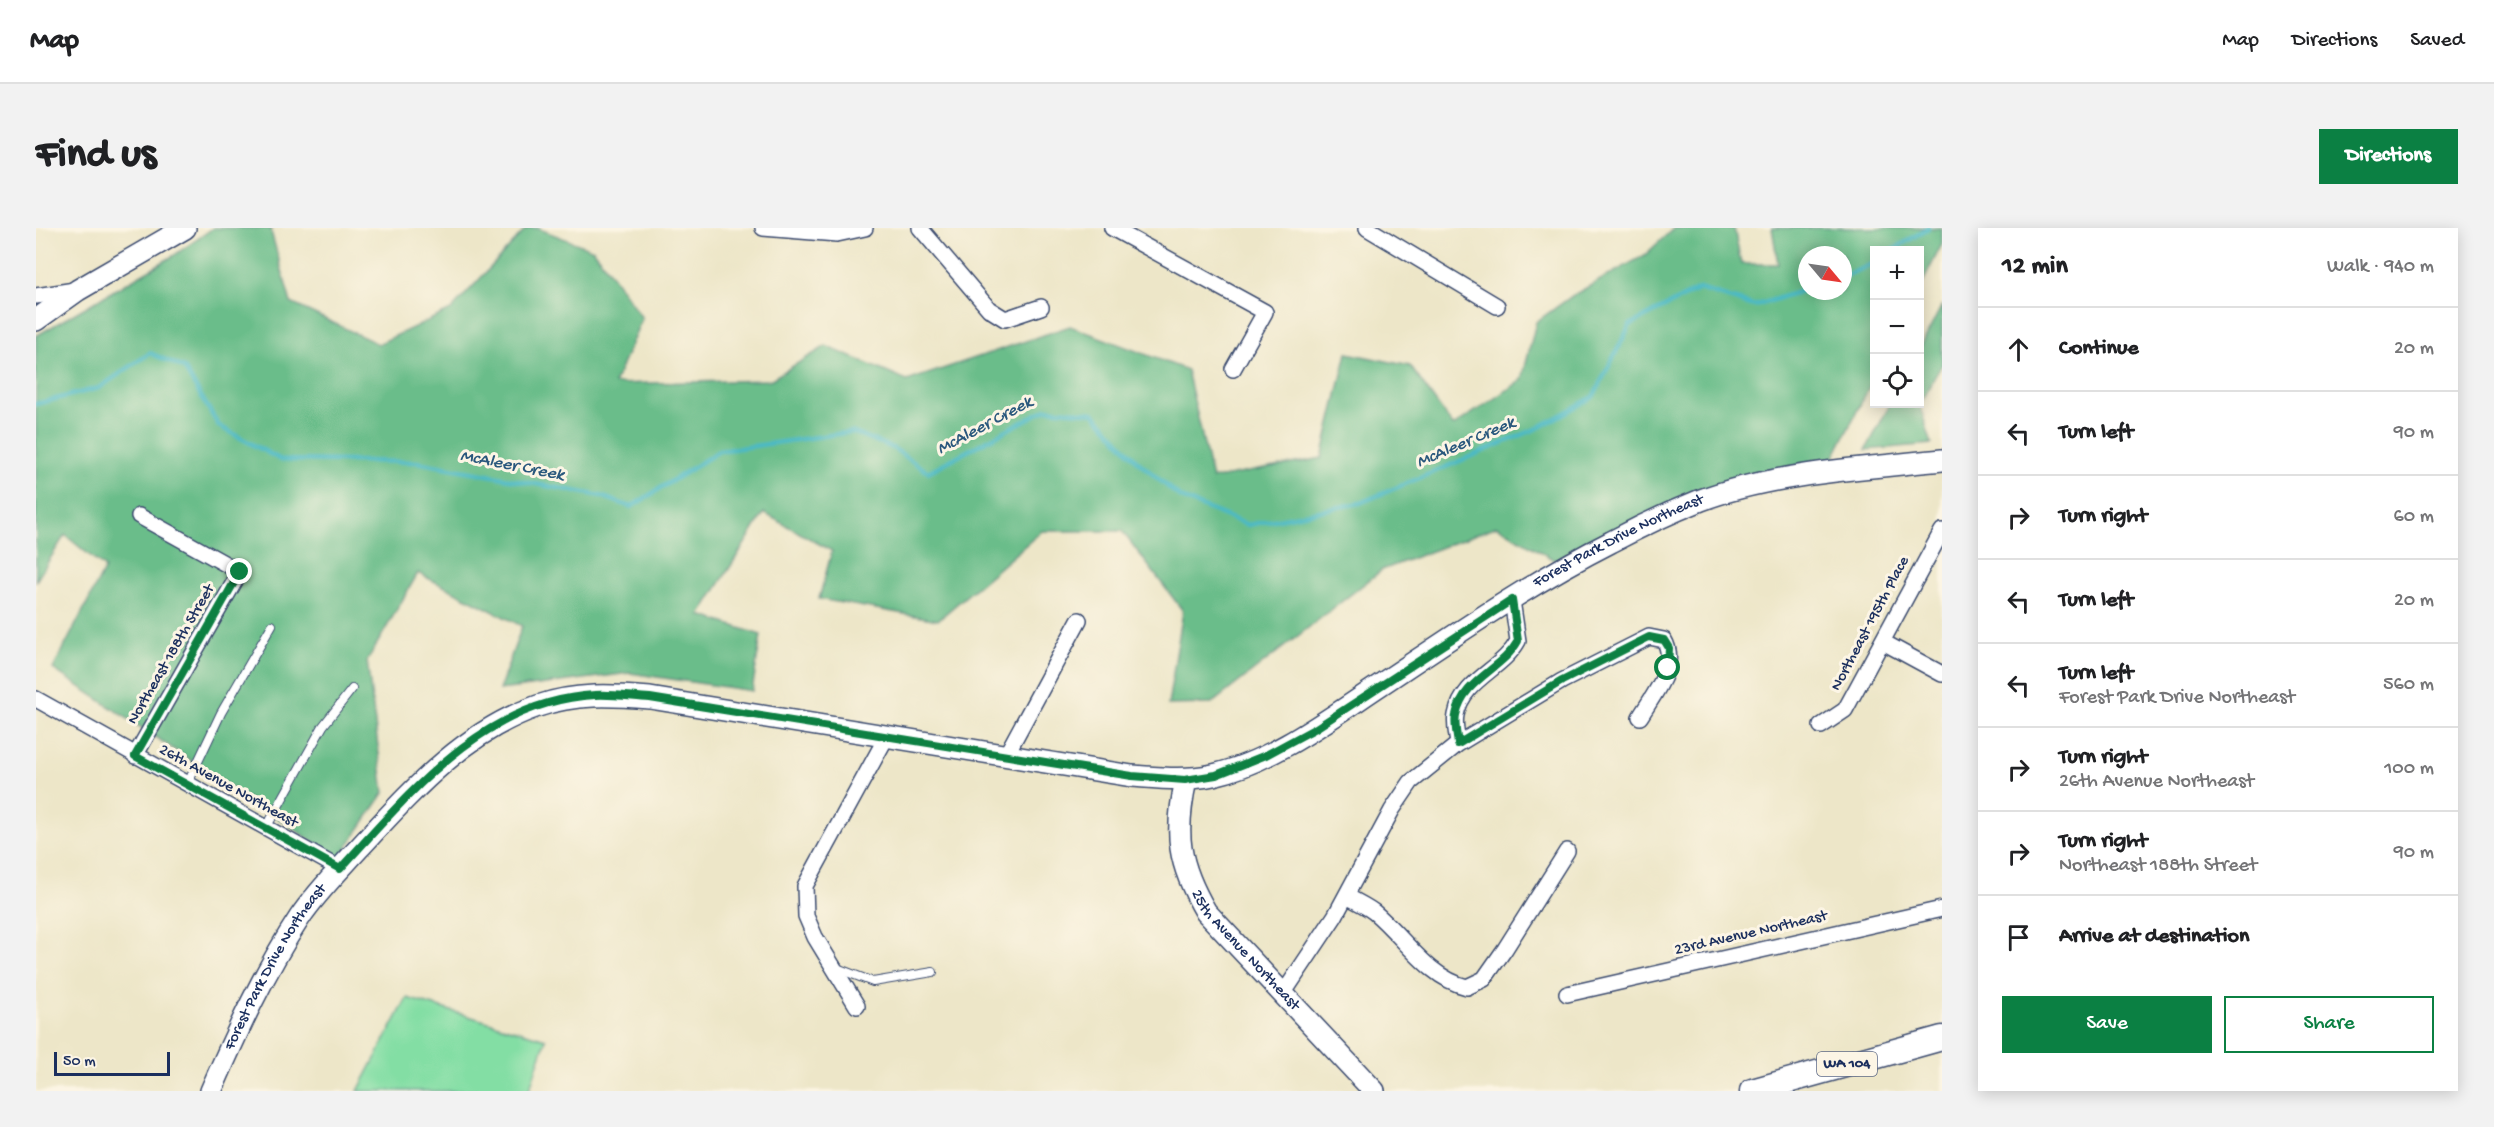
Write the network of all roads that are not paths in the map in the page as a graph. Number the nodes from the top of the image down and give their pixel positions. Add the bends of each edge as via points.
1 (185, 228) edge
2 (762, 228) edge
3 (865, 228) edge
4 (920, 228) edge
5 (1112, 228) edge
6 (1367, 228) edge
7 (78, 290) junction
8 (36, 296) edge
9 (1497, 306) dead end
10 (1041, 307) dead end
11 (36, 320) edge
12 (1233, 369) dead end
13 (1942, 460) edge
14 (139, 516) dead end
15 (1942, 531) edge
16 (1512, 600) junction
17 (1079, 620) dead end
18 (272, 625) dead end
19 (1883, 642) junction
20 (1942, 674) edge
21 (351, 689) dead end
22 (36, 699) edge
23 (1640, 717) dead end
24 (1821, 726) dead end
25 (887, 736) junction
26 (1458, 744) junction
27 (1006, 755) junction
28 (135, 756) junction
29 (1185, 780) junction
30 (187, 785) junction
31 (266, 828) junction
32 (1568, 851) dead end
33 (340, 869) junction
34 (1346, 896) junction
35 (1942, 909) edge
36 (832, 966) junction
37 (933, 972) dead end
38 (1282, 994) junction
39 (1567, 994) dead end
40 (857, 1006) dead end
41 (1942, 1038) edge
42 (211, 1091) edge
43 (1374, 1091) edge
44 (1752, 1091) edge

1 - 7 street
2 - 3 street via 837,234
4 - 10 street via 989,309 1005,320
5 - 12 street via 1265,312
6 - 9 street
7 - 8 street
7 - 11 street
13 - 16 street, Forest Park Drive Northeast via 1834,470 1701,500 1611,542
14 - 28 street, Northeast 188th Street via 240,572
15 - 19 street, Northeast 195th Place
16 - 26 street via 1518,641 1464,696 1456,716
16 - 29 street, Forest Park Drive Northeast via 1316,728 1226,771
17 - 27 street
18 - 30 lane via 221,713
19 - 20 street
19 - 24 street, Northeast 195th Place via 1845,710
21 - 31 lane via 323,726
22 - 28 street, 26th Avenue Northeast
23 - 26 street via 1668,668 1669,648 1664,640 1649,637 1562,681
25 - 27 street, Forest Park Drive Northeast
25 - 33 street, Forest Park Drive Northeast via 650,698 596,694 562,699 483,731 458,750 425,779
25 - 36 street via 805,886 806,916
26 - 34 street via 1411,782
27 - 29 street, Forest Park Drive Northeast via 1132,776
28 - 30 street, 26th Avenue Northeast
29 - 38 street, 25th Avenue Northeast via 1178,818 1182,857 1191,887 1206,912
30 - 31 street, 26th Avenue Northeast
31 - 33 street, 26th Avenue Northeast
32 - 34 street via 1484,979 1467,987 1455,984 1412,952 1372,910
33 - 42 street, Forest Park Drive Northeast via 301,915 268,968
34 - 38 street
35 - 39 street, 23rd Avenue Northeast
36 - 37 lane via 873,982
36 - 40 street
38 - 43 street, 25th Avenue Northeast
41 - 44 main road, WA 104

